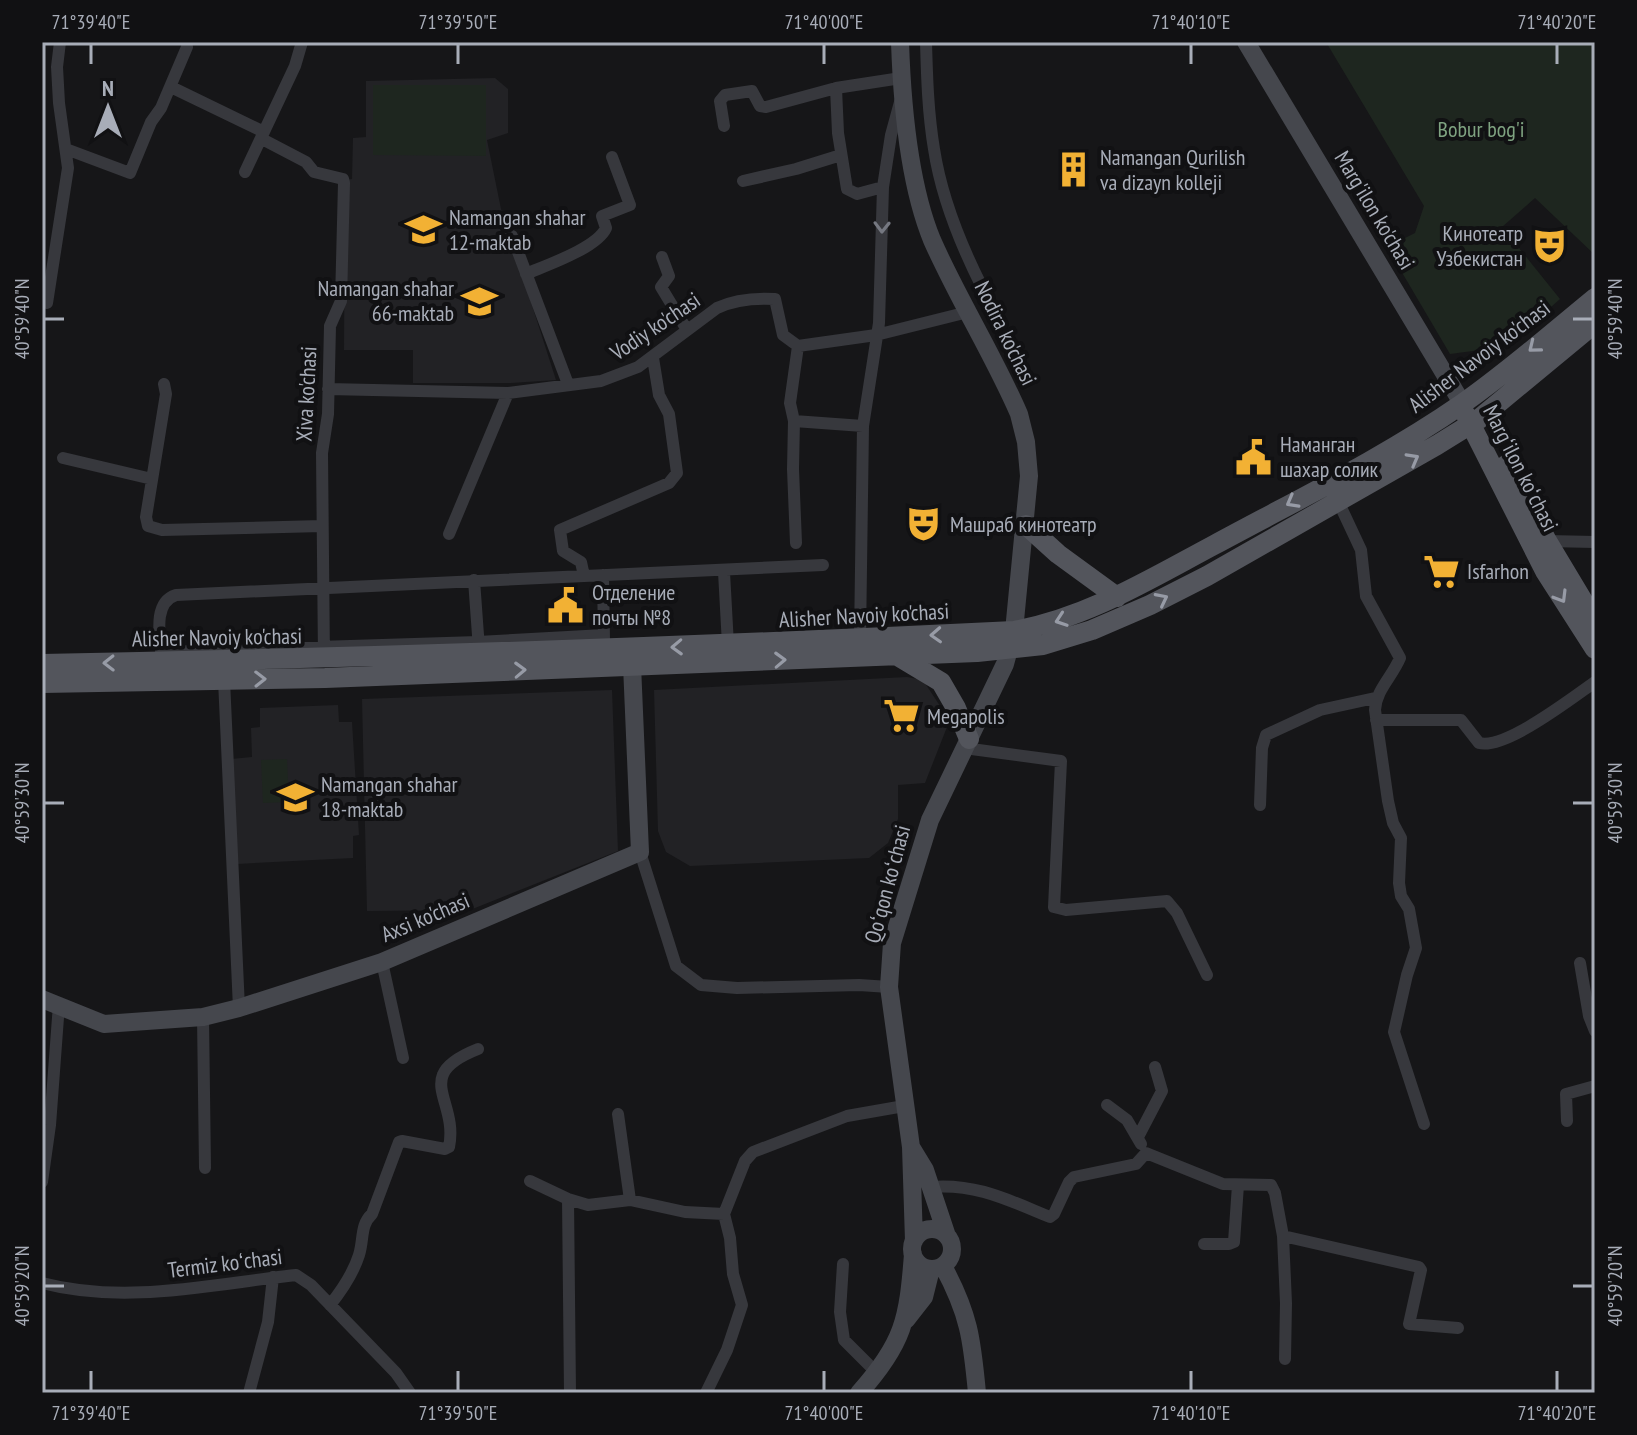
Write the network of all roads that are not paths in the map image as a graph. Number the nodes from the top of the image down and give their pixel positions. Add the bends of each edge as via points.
1 (60, 42) edge
2 (302, 42) edge
3 (900, 42) edge
4 (926, 42) edge
5 (1246, 42) edge
6 (187, 47) dead end
7 (171, 87) junction
8 (902, 87) junction
9 (836, 88) junction
10 (724, 126) dead end
11 (263, 135) junction
12 (66, 149) junction
13 (841, 155) junction
14 (612, 157) dead end
15 (245, 172) dead end
16 (940, 179) junction
17 (743, 181) dead end
18 (917, 184) junction
19 (883, 187) junction
20 (512, 236) dead end
21 (662, 257) dead end
22 (526, 274) junction
23 (981, 285) dead end
24 (1595, 298) edge
25 (47, 303) dead end
26 (968, 312) junction
27 (1595, 323) edge
28 (687, 330) junction
29 (876, 335) junction
30 (798, 346) junction
31 (653, 358) junction
32 (164, 384) dead end
33 (568, 384) junction
34 (328, 389) junction
35 (508, 393) junction
36 (1462, 403) junction
37 (794, 421) junction
38 (1474, 422) junction
39 (863, 426) junction
40 (63, 458) dead end
41 (152, 479) junction
42 (1338, 501) junction
43 (1026, 525) junction
44 (322, 526) junction
45 (449, 534) dead end
46 (1547, 541) junction
47 (1595, 542) edge
48 (796, 543) dead end
49 (823, 565) dead end
50 (724, 572) junction
51 (603, 575) junction
52 (584, 576) junction
53 (474, 580) junction
54 (323, 589) junction
55 (1117, 597) junction
56 (1595, 621) edge
57 (860, 639) junction
58 (1012, 640) junction
59 (604, 642) junction
60 (728, 645) junction
61 (479, 648) junction
62 (1595, 649) edge
63 (324, 652) junction
64 (896, 655) junction
65 (162, 657) junction
66 (42, 664) edge
67 (632, 665) junction
68 (224, 680) junction
69 (1595, 682) edge
70 (42, 683) edge
71 (1375, 698) junction
72 (1376, 720) junction
73 (966, 743) junction
74 (1260, 805) dead end
75 (640, 852) junction
76 (382, 962) junction
77 (1580, 963) dead end
78 (1207, 975) dead end
79 (889, 987) junction
80 (50, 1002) edge
81 (239, 1008) junction
82 (203, 1017) junction
83 (1595, 1031) edge
84 (478, 1049) dead end
85 (403, 1058) dead end
86 (1155, 1067) dead end
87 (1595, 1086) edge
88 (1107, 1105) dead end
89 (904, 1106) junction
90 (618, 1114) dead end
91 (1567, 1121) dead end
92 (1424, 1124) dead end
93 (1138, 1137) junction
94 (911, 1147) junction
95 (1146, 1153) junction
96 (205, 1168) dead end
97 (530, 1181) dead end
98 (42, 1182) edge
99 (1238, 1185) junction
100 (930, 1187) junction
101 (568, 1199) junction
102 (630, 1200) junction
103 (724, 1214) junction
104 (947, 1236) junction
105 (1283, 1236) junction
106 (1204, 1244) dead end
107 (913, 1247) junction
108 (843, 1264) dead end
109 (937, 1267) junction
110 (273, 1277) junction
111 (42, 1283) edge
112 (924, 1297) junction
113 (961, 1300) junction
114 (330, 1305) junction
115 (905, 1323) junction
116 (1458, 1328) dead end
117 (1285, 1359) dead end
118 (877, 1373) junction
119 (249, 1393) edge
120 (410, 1393) edge
121 (570, 1393) edge
122 (706, 1393) edge
123 (859, 1393) edge
124 (977, 1393) edge

1 - 12 street via 59,103
2 - 11 street
3 - 8 main road, Nodira ko'chasi
4 - 16 street via 929,112
5 - 36 main road, Marg'ilon ko'chasi
6 - 7 street
7 - 11 street
7 - 12 street via 130,173
8 - 9 street
8 - 18 main road, Nodira ko'chasi
8 - 19 street
9 - 10 street via 766,107 752,91 721,96
9 - 13 street
11 - 15 street
11 - 34 street, Xiva ko'chasi via 314,172 343,179 341,301 330,326
12 - 25 street via 68,168
13 - 17 street
13 - 19 street via 849,192
14 - 22 street via 630,205 603,215 603,234
16 - 18 street
16 - 23 street
18 - 26 main road, Nodira ko'chasi via 931,238
19 -> 29 street
20 - 22 street
21 - 28 street via 669,276 661,287
22 - 33 street
24 -> 36 main road, Alisher Navoiy ko'chasi
26 - 29 street
26 - 43 main road, Nodira ko'chasi via 1019,414 1029,460
27 - 38 main road
28 - 30 street, Vodiy ko'chasi via 726,304 772,298 783,335
28 - 31 street, Vodiy ko'chasi
29 - 30 street
29 - 39 street
30 - 37 street via 790,403
31 - 33 street, Vodiy ko'chasi via 617,377
31 - 52 street via 659,395 669,414 677,473 669,483 560,530 563,551 581,562
32 - 41 street
33 - 35 street, Vodiy ko'chasi
34 - 35 street, Vodiy ko'chasi
34 - 44 street, Xiva ko'chasi
35 - 45 street
36 - 38 main road, Margʻilon koʻchasi
36 -> 55 main road, Alisher Navoiy ko'chasi via 1339,477
37 - 39 street
37 - 48 street
42 -> 38 main road
38 - 46 main road, Margʻilon koʻchasi via 1502,454
38 -> 62 main road, Margʻilon koʻchasi via 1545,571
39 - 57 street
40 - 41 street
41 - 44 street via 146,517 152,528
58 -> 42 main road via 1043,645 1092,630 1150,605
42 - 71 street via 1361,550 1366,596 1400,658
43 - 55 main road
43 - 58 main road, Nodira ko'chasi
44 - 54 street, Xiva ko'chasi
46 - 47 street
46 - 56 main road, Margʻilon koʻchasi
49 - 50 street
50 - 51 street
50 - 60 street
51 - 52 street
51 - 59 street
52 - 53 street
53 - 54 street
53 - 61 street
54 - 63 street, Xiva ko'chasi
54 - 65 street via 168,598 161,607
55 -> 58 main road, Alisher Navoiy ko'chasi
58 -> 57 main road, Alisher Navoiy ko'chasi
57 - 60 main road, Alisher Navoiy ko'chasi
58 - 64 main road, Alisher Navoiy ko'chasi
58 - 73 main road, Qoʻqon koʻchasi
60 -> 59 main road, Alisher Navoiy ko'chasi
59 - 61 main road, Alisher Navoiy ko'chasi
61 - 63 main road, Alisher Navoiy ko'chasi
63 - 65 main road, Alisher Navoiy ko'chasi
67 -> 64 main road, Alisher Navoiy ko'chasi
64 - 73 main road via 941,682 956,708
65 -> 66 main road, Alisher Navoiy ko'chasi
68 -> 67 main road, Alisher Navoiy ko'chasi
67 - 75 main road
68 - 70 main road, Alisher Navoiy ko'chasi
68 - 81 street
69 - 72 street via 1531,726 1490,744 1479,743 1461,720
71 - 72 street
71 - 74 street via 1320,710 1266,735
72 - 92 street via 1388,801 1401,838 1401,896 1416,944 1394,1032
73 - 78 street via 996,755 1061,761 1054,907 1167,901
73 - 79 main road, Qoʻqon koʻchasi via 930,820 892,943
75 - 76 main road, Axsi ko'chasi
75 - 79 street via 676,966 701,985
76 - 81 main road, Axsi ko'chasi
76 - 85 street
77 - 83 street
79 - 89 main road, Qoʻqon koʻchasi
80 - 82 main road, Axsi ko'chasi via 104,1024
80 - 98 street via 50,1125
81 - 82 main road, Axsi ko'chasi
82 - 96 street
84 - 114 street via 456,1058 442,1076 449,1147 399,1142 372,1214 363,1222 358,1257
86 - 93 street via 1162,1091
87 - 91 street via 1566,1094
88 - 93 street
89 - 94 main road, Qoʻqon koʻchasi
89 - 103 street via 847,1116 753,1152
90 - 102 street
93 - 95 street
94 - 100 main road, Qoʻqon koʻchasi
94 - 107 main road, Qoʻqon koʻchasi
95 - 99 street
95 - 100 street via 1136,1164 1074,1177 1050,1217 980,1190
97 - 101 street
99 - 105 street via 1271,1185
99 - 106 street via 1234,1242
100 - 104 main road, Qoʻqon koʻchasi
101 - 102 street via 588,1205
101 - 121 street
102 - 103 street
103 - 122 street via 742,1305
104 - 107 main road via 929,1230
104 - 109 main road via 951,1255
105 - 116 street via 1419,1267 1409,1324
105 - 117 street
107 - 109 main road via 919,1264
107 - 115 main road, Qoʻqon koʻchasi
108 - 118 street via 844,1340
109 - 112 main road, Qoʻqon koʻchasi
109 - 113 main road
110 - 111 street, Termiz koʻchasi via 122,1293
110 - 114 street, Termiz koʻchasi via 304,1278
110 - 119 street via 268,1322
112 - 113 main road via 940,1291
112 - 115 main road, Qoʻqon koʻchasi
113 - 124 main road via 970,1327
114 - 120 street, Termiz koʻchasi
115 - 118 main road, Qoʻqon koʻchasi
118 - 123 main road, Qoʻqon koʻchasi

